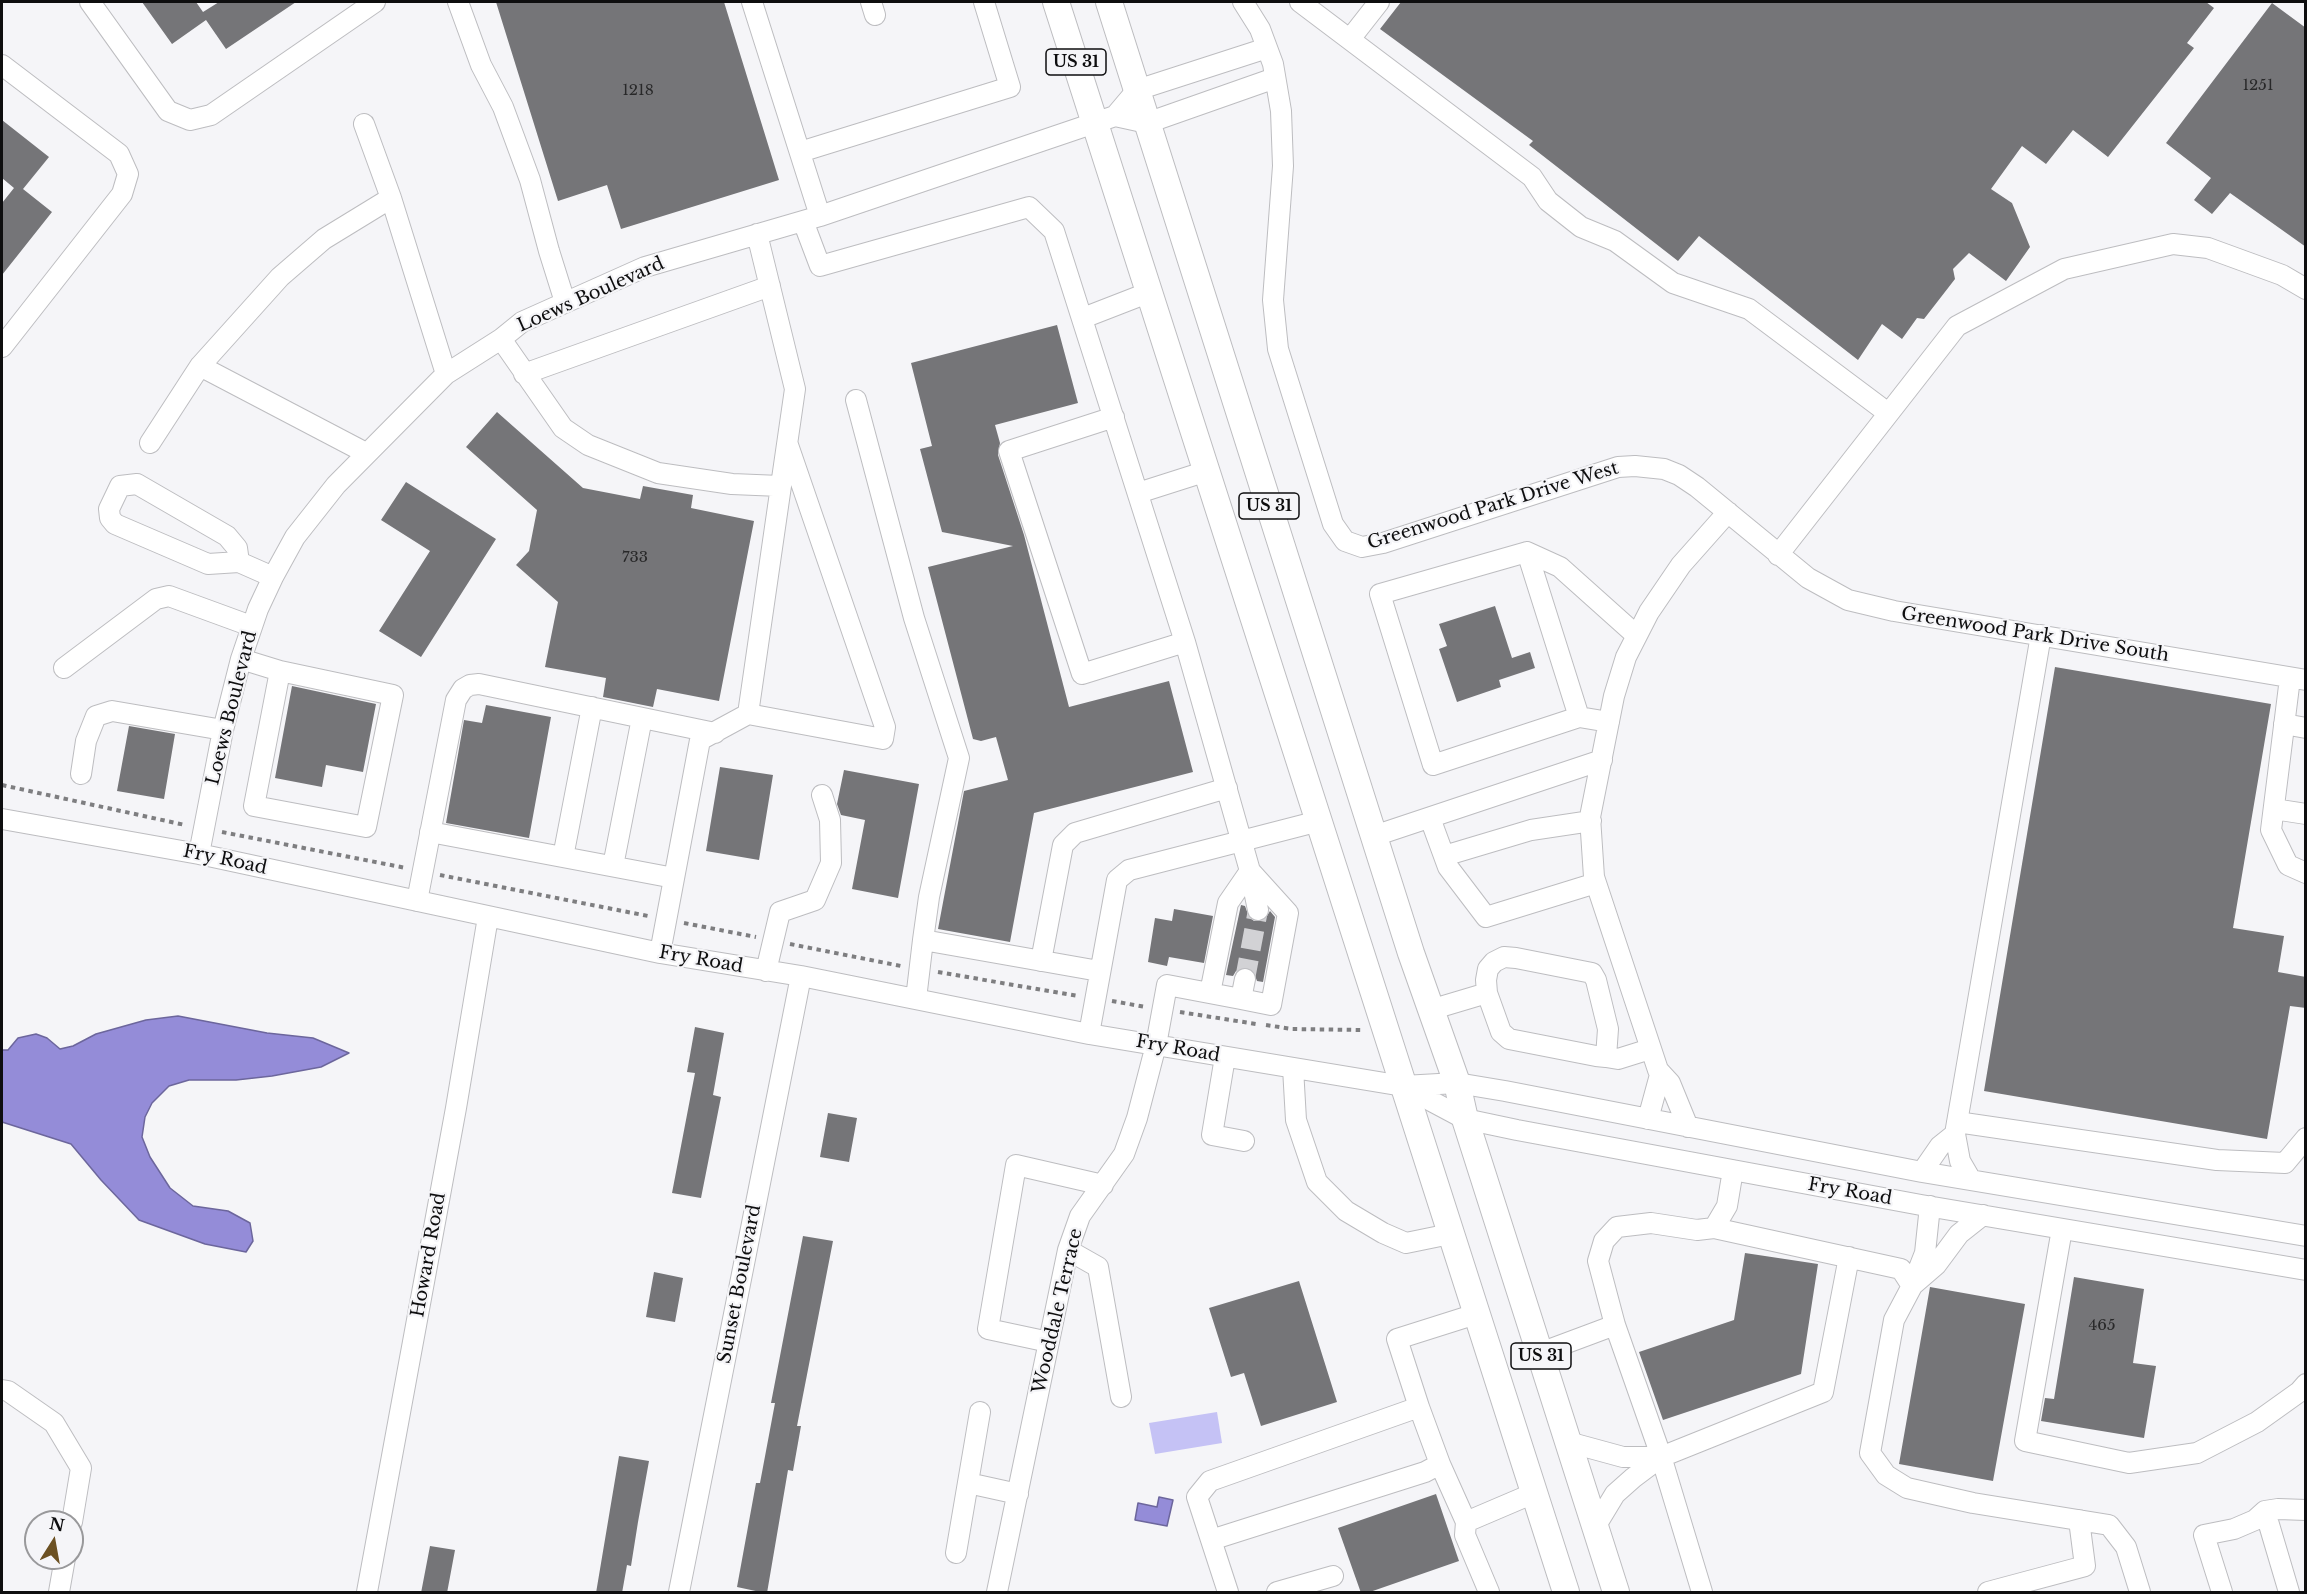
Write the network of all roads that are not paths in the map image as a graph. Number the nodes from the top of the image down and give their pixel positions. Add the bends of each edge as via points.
1 (90, 2) edge
2 (375, 2) edge
3 (458, 2) edge
4 (752, 2) edge
5 (984, 2) edge
6 (1056, 2) edge
7 (1109, 2) edge
8 (1243, 2) edge
9 (1300, 2) edge
10 (1379, 2) edge
11 (1350, 39) junction
12 (1267, 48) junction
13 (2, 65) edge
14 (1275, 78) junction
15 (1137, 90) junction
16 (1105, 120) junction
17 (1147, 123) junction
18 (364, 124) dead end
19 (800, 152) junction
20 (391, 198) junction
21 (812, 219) junction
22 (757, 234) junction
23 (770, 286) junction
24 (2306, 289) edge
25 (1150, 292) junction
26 (565, 302) junction
27 (1083, 318) junction
28 (501, 339) junction
29 (2, 347) edge
30 (200, 366) junction
31 (446, 374) junction
32 (524, 374) junction
33 (856, 400) dead end
34 (1888, 413) junction
35 (1114, 417) junction
36 (787, 442) junction
37 (150, 443) dead end
38 (366, 453) junction
39 (1208, 471) junction
40 (780, 486) junction
41 (1138, 493) junction
42 (1728, 512) junction
43 (1527, 552) junction
44 (1778, 555) junction
45 (239, 562) junction
46 (273, 577) junction
47 (251, 626) junction
48 (1636, 635) junction
49 (2041, 635) junction
50 (1185, 642) junction
51 (241, 659) junction
52 (64, 668) dead end
53 (280, 671) junction
54 (2298, 679) edge
55 (592, 707) junction
56 (748, 714) junction
57 (1579, 717) junction
58 (642, 718) junction
59 (1609, 722) junction
60 (2284, 724) junction
61 (2306, 728) edge
62 (223, 730) junction
63 (714, 733) junction
64 (1602, 760) junction
65 (81, 774) dead end
66 (1227, 788) junction
67 (822, 795) dead end
68 (2274, 809) junction
69 (2306, 814) edge
70 (1430, 818) junction
71 (2, 819) edge
72 (1319, 821) junction
73 (1591, 821) junction
74 (430, 832) junction
75 (1374, 836) junction
76 (1241, 841) junction
77 (199, 854) junction
78 (1444, 856) junction
79 (563, 857) junction
80 (613, 866) junction
81 (1250, 871) junction
82 (2306, 873) edge
83 (674, 878) junction
84 (1596, 883) junction
85 (417, 902) junction
86 (1258, 910) tunnel mouth
87 (488, 916) junction
88 (923, 940) junction
89 (660, 953) junction
90 (1041, 961) junction
91 (766, 971) junction
92 (1099, 971) junction
93 (801, 976) junction
94 (1245, 979) tunnel mouth
95 (1210, 993) junction
96 (1486, 993) junction
97 (916, 999) junction
98 (1241, 999) junction
99 (1430, 1010) junction
100 (1089, 1034) junction
101 (1156, 1045) junction
102 (1650, 1049) junction
103 (1225, 1057) junction
104 (1606, 1057) junction
105 (1293, 1068) junction
106 (1660, 1075) junction
107 (1456, 1083) junction
108 (1402, 1086) junction
109 (1465, 1119) junction
110 (1648, 1119) junction
111 (1688, 1127) junction
112 (1956, 1128) junction
113 (2306, 1138) edge
114 (1245, 1142) dead end
115 (1733, 1170) junction
116 (1922, 1172) junction
117 (1971, 1180) junction
118 (1102, 1185) junction
119 (1930, 1206) junction
120 (1983, 1215) junction
121 (1714, 1228) junction
122 (2062, 1229) junction
123 (1450, 1234) junction
124 (2306, 1236) edge
125 (1068, 1250) junction
126 (1849, 1257) junction
127 (2306, 1270) edge
128 (1912, 1286) junction
129 (1476, 1314) junction
130 (1615, 1325) junction
131 (1049, 1342) junction
132 (1539, 1353) junction
133 (2306, 1384) edge
134 (5, 1391) edge
135 (1121, 1397) dead end
136 (1419, 1407) junction
137 (980, 1412) dead end
138 (1568, 1442) junction
139 (1662, 1457) junction
140 (1440, 1464) junction
141 (968, 1483) junction
142 (1534, 1493) junction
143 (1018, 1494) junction
144 (74, 1510) edge
145 (2306, 1510) edge
146 (2265, 1512) junction
147 (2079, 1520) junction
148 (1466, 1522) junction
149 (1595, 1527) junction
150 (1211, 1540) junction
151 (956, 1553) dead end
152 (63, 1570) edge
153 (1333, 1576) dead end
154 (59, 1593) edge
155 (367, 1593) edge
156 (679, 1593) edge
157 (997, 1593) edge
158 (1228, 1593) edge
159 (1277, 1593) edge
160 (1489, 1593) edge
161 (1566, 1593) edge
162 (1616, 1593) edge
163 (1702, 1593) edge
164 (1988, 1593) edge
165 (2140, 1593) edge
166 (2222, 1593) edge
167 (2289, 1593) edge

1 - 2 street via 168,111 190,120 211,115
3 - 26 street via 530,180
4 - 19 street
5 - 19 street via 1010,87
6 - 16 main road, US 31
7 - 15 main road, US 31
8 - 12 street, Greenwood Park Drive West
9 - 11 street
10 - 11 street
11 - 34 street via 1532,177 1548,201 1581,227 1615,241 1673,283 1749,309
12 - 14 street, Greenwood Park Drive West
12 - 15 street
13 - 29 street via 119,154 128,174 122,194
14 - 17 street
14 - 42 street, Greenwood Park Drive West via 1283,166 1273,300 1278,350 1333,524 1345,541 1362,547 1375,545 1618,467 1664,469 1679,475
15 - 16 street
15 - 17 main road, US 31
16 - 17 street
16 - 21 street, Loews Boulevard
16 - 25 main road, US 31
17 - 75 main road, US 31
18 - 20 street
19 - 21 street
20 - 30 street via 315,246 280,278
20 - 31 street
21 - 22 street, Loews Boulevard
21 - 27 street via 820,266 1029,207 1054,231
22 - 23 street
22 - 26 street, Loews Boulevard via 645,267
23 - 32 street
23 - 36 street via 795,389
24 - 34 street via 2282,275 2208,248 2173,244 2064,269 1957,326
25 - 27 street
25 - 39 main road, US 31
26 - 28 street, Loews Boulevard via 522,322
27 - 35 street
28 - 31 street, Loews Boulevard
28 - 32 street
30 - 37 street
30 - 38 street
31 - 38 street, Loews Boulevard
32 - 40 street via 563,428 588,445 658,473 732,484
33 - 88 street via 914,618 959,758
34 - 44 street
35 - 41 street
35 - 50 street via 1009,452 1082,674
36 - 40 street
36 - 56 street via 885,727 883,739
38 - 46 street, Loews Boulevard via 295,537
39 - 41 street
39 - 72 main road, US 31
40 - 56 street
41 - 50 street
42 - 44 street, Greenwood Park Drive West
42 - 48 street via 1681,565
43 - 48 street via 1560,567
43 - 57 street
43 - 57 street via 1380,594 1433,765
44 - 49 street, Greenwood Park Drive South via 1808,578 1848,600
45 - 45 street via 208,564 115,524 109,509 120,486 136,484 227,536 237,548
45 - 46 street
46 - 47 street, Loews Boulevard
47 - 51 street, Loews Boulevard
47 - 52 street via 169,596 156,599
48 - 59 street via 1626,657
49 - 54 street, Greenwood Park Drive South
49 - 112 street
50 - 66 street
51 - 53 street
51 - 62 street, Loews Boulevard
53 - 53 street via 393,695 366,826 254,806
54 - 60 street
55 - 58 street
55 - 74 street via 479,684 463,689 456,699
55 - 79 street
56 - 63 street
57 - 59 street
58 - 63 street
58 - 80 street
59 - 64 street
60 - 61 street
60 - 68 street
62 - 65 street via 112,711 96,716 86,741
62 - 77 street, Loews Boulevard
63 - 83 street via 700,740
64 - 70 street
64 - 73 street
66 - 76 street
66 - 90 street via 1075,833 1063,845
67 - 91 street via 830,820 831,863 815,900 780,912
68 - 69 street
68 - 82 street via 2271,830 2288,865
70 - 75 street
70 - 78 street
71 - 77 street, Fry Road
72 - 76 street
72 - 108 main road, US 31
73 - 78 street via 1531,830
73 - 84 street
74 - 79 street
74 - 85 street
75 - 99 main road, US 31
76 - 81 street
76 - 92 street via 1129,870 1117,880
77 - 85 street, Fry Road
78 - 84 street via 1486,917
79 - 80 street
80 - 83 street
81 - 86 street
81 - 95 street via 1228,903
81 - 98 street via 1288,913 1271,1005
83 - 89 street
84 - 102 street
85 - 87 street, Fry Road
87 - 89 street, Fry Road
87 - 155 street, Howard Road
88 - 90 street
88 - 97 street
89 - 91 street, Fry Road
90 - 92 street
91 - 93 street, Fry Road
92 - 100 street
93 - 97 street, Fry Road
93 - 156 street, Sunset Boulevard
94 - 98 street
95 - 98 street
95 - 101 street, Wooddale Terrace via 1167,985
96 - 99 street
96 - 104 street via 1501,1032 1509,1039
96 - 104 street via 1488,969 1504,957 1592,973 1608,1029
97 - 100 street, Fry Road
99 - 107 main road, US 31
100 - 101 street, Fry Road
101 - 103 street, Fry Road
101 - 118 street, Wooddale Terrace via 1124,1154
102 - 104 street via 1618,1059
102 - 106 street
103 - 105 street, Fry Road
103 - 114 street via 1212,1135
105 - 108 street, Fry Road
105 - 123 street via 1296,1120 1317,1182 1346,1211 1406,1243
106 - 110 street
106 - 111 street via 1670,1083
107 - 108 street, Fry Road
107 - 109 main road, US 31
107 - 110 street, Fry Road
108 - 109 street, Fry Road
108 - 123 main road, US 31
109 - 115 street, Fry Road
109 - 132 main road, US 31
110 - 111 street, Fry Road
111 - 116 street, Fry Road
112 - 113 street via 2217,1160 2285,1163
112 - 116 street
112 - 117 street via 1960,1161
115 - 119 street, Fry Road
115 - 121 street via 1727,1206
116 - 117 street, Fry Road
117 - 124 street, Fry Road
118 - 125 street, Wooddale Terrace via 1080,1216
118 - 131 street via 1016,1165 988,1329
119 - 120 street, Fry Road
119 - 128 street via 1925,1253
120 - 122 street, Fry Road
120 - 128 street via 1959,1234 1936,1265
121 - 126 street
121 - 130 street via 1697,1230 1651,1224 1617,1227 1604,1241 1598,1261
122 - 127 street, Fry Road
122 - 133 street via 2025,1441 2130,1463 2197,1453 2257,1422
123 - 129 main road, US 31
125 - 131 street, Wooddale Terrace
125 - 135 street via 1098,1268
126 - 128 street via 1901,1269
126 - 139 street via 1823,1392
128 - 147 street via 1894,1320 1870,1453 1886,1475 1907,1488
129 - 136 street via 1396,1339
129 - 142 main road, US 31
130 - 132 street
130 - 139 street
131 - 143 street, Wooddale Terrace
132 - 138 main road, US 31
134 - 144 street via 54,1423 81,1468
136 - 140 street
136 - 150 street via 1210,1481 1197,1497
137 - 141 street
138 - 139 street via 1623,1457
138 - 149 main road, US 31
139 - 149 street via 1615,1494
139 - 163 street
140 - 148 street
140 - 150 street
141 - 143 street
141 - 151 street
142 - 148 street
142 - 161 main road, US 31
143 - 157 street, Wooddale Terrace
145 - 146 street
146 - 166 street via 2234,1529 2204,1535
146 - 167 street
147 - 164 street via 2085,1566
147 - 165 street via 2109,1525 2126,1547
148 - 160 street via 1466,1535
149 - 162 main road, US 31
150 - 158 street
152 - 154 street
153 - 159 street

